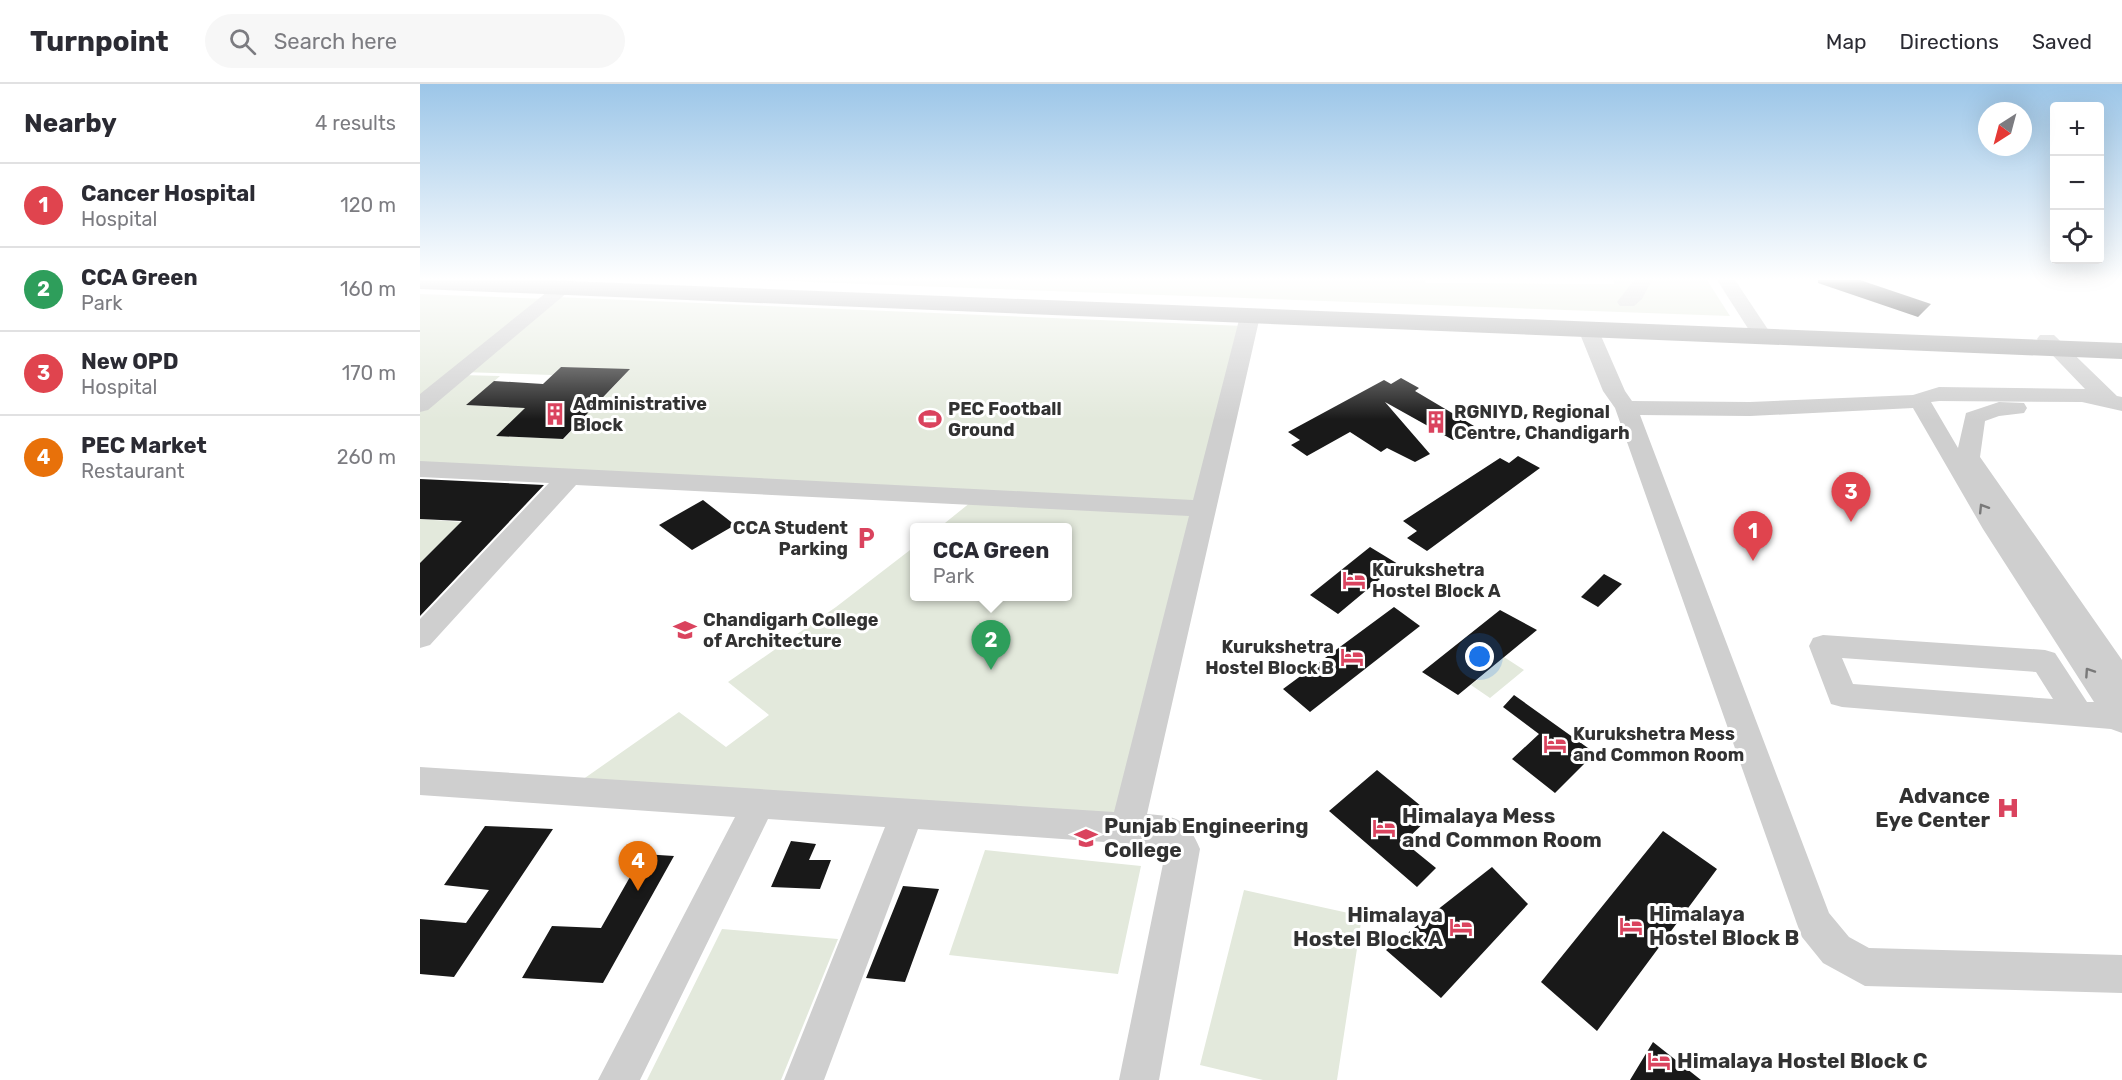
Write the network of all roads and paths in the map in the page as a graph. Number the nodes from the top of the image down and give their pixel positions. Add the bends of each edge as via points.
1 (513, 326) edge
2 (1248, 326) edge
3 (1503, 326) edge
4 (1625, 326) edge
5 (1756, 326) edge
6 (1588, 330) junction
7 (1760, 332) junction
8 (2122, 342) edge
9 (2051, 344) junction
10 (2122, 351) edge
11 (1921, 399) junction
12 (420, 405) edge
13 (1626, 408) junction
14 (2118, 408) edge
15 (1974, 418) junction
16 (1944, 446) junction
17 (1968, 457) junction
18 (420, 469) edge
19 (570, 476) junction
20 (1205, 509) junction
21 (2010, 552) junction
22 (2037, 555) junction
23 (2063, 614) junction
24 (420, 638) edge
25 (2120, 706) edge
26 (2078, 714) junction
27 (421, 781) edge
28 (759, 803) junction
29 (907, 813) junction
30 (1127, 828) junction
31 (2122, 974) edge
32 (618, 1080) edge
33 (804, 1080) edge
34 (1140, 1080) edge

1 - 12 street
2 - 20 street
3 - 6 main road
4 - 7 main road
5 - 7 street
6 - 7 main road
6 - 13 street via 1614,391
7 - 9 main road
8 - 9 main road
9 - 10 main road
9 - 14 street
11 - 13 street via 1750,409
11 - 14 street via 1939,394 2082,395
11 - 15 street
11 - 16 street
13 - 31 street via 1815,924 1836,950 1865,967
14 - 15 street via 2006,407
15 - 17 street
16 - 17 street
21 -> 16 street
17 - 22 street
18 - 19 street
19 - 20 street
19 - 24 street
20 - 30 street
21 - 22 street
21 - 23 street
22 - 23 street
23 - 25 street
25 - 26 street
26 - 26 street via 1842,695 1823,646 2045,661
27 - 28 street
28 - 29 street
28 - 32 street
29 - 30 street
29 - 33 street
30 - 34 street via 1168,831 1179,839 1183,849

